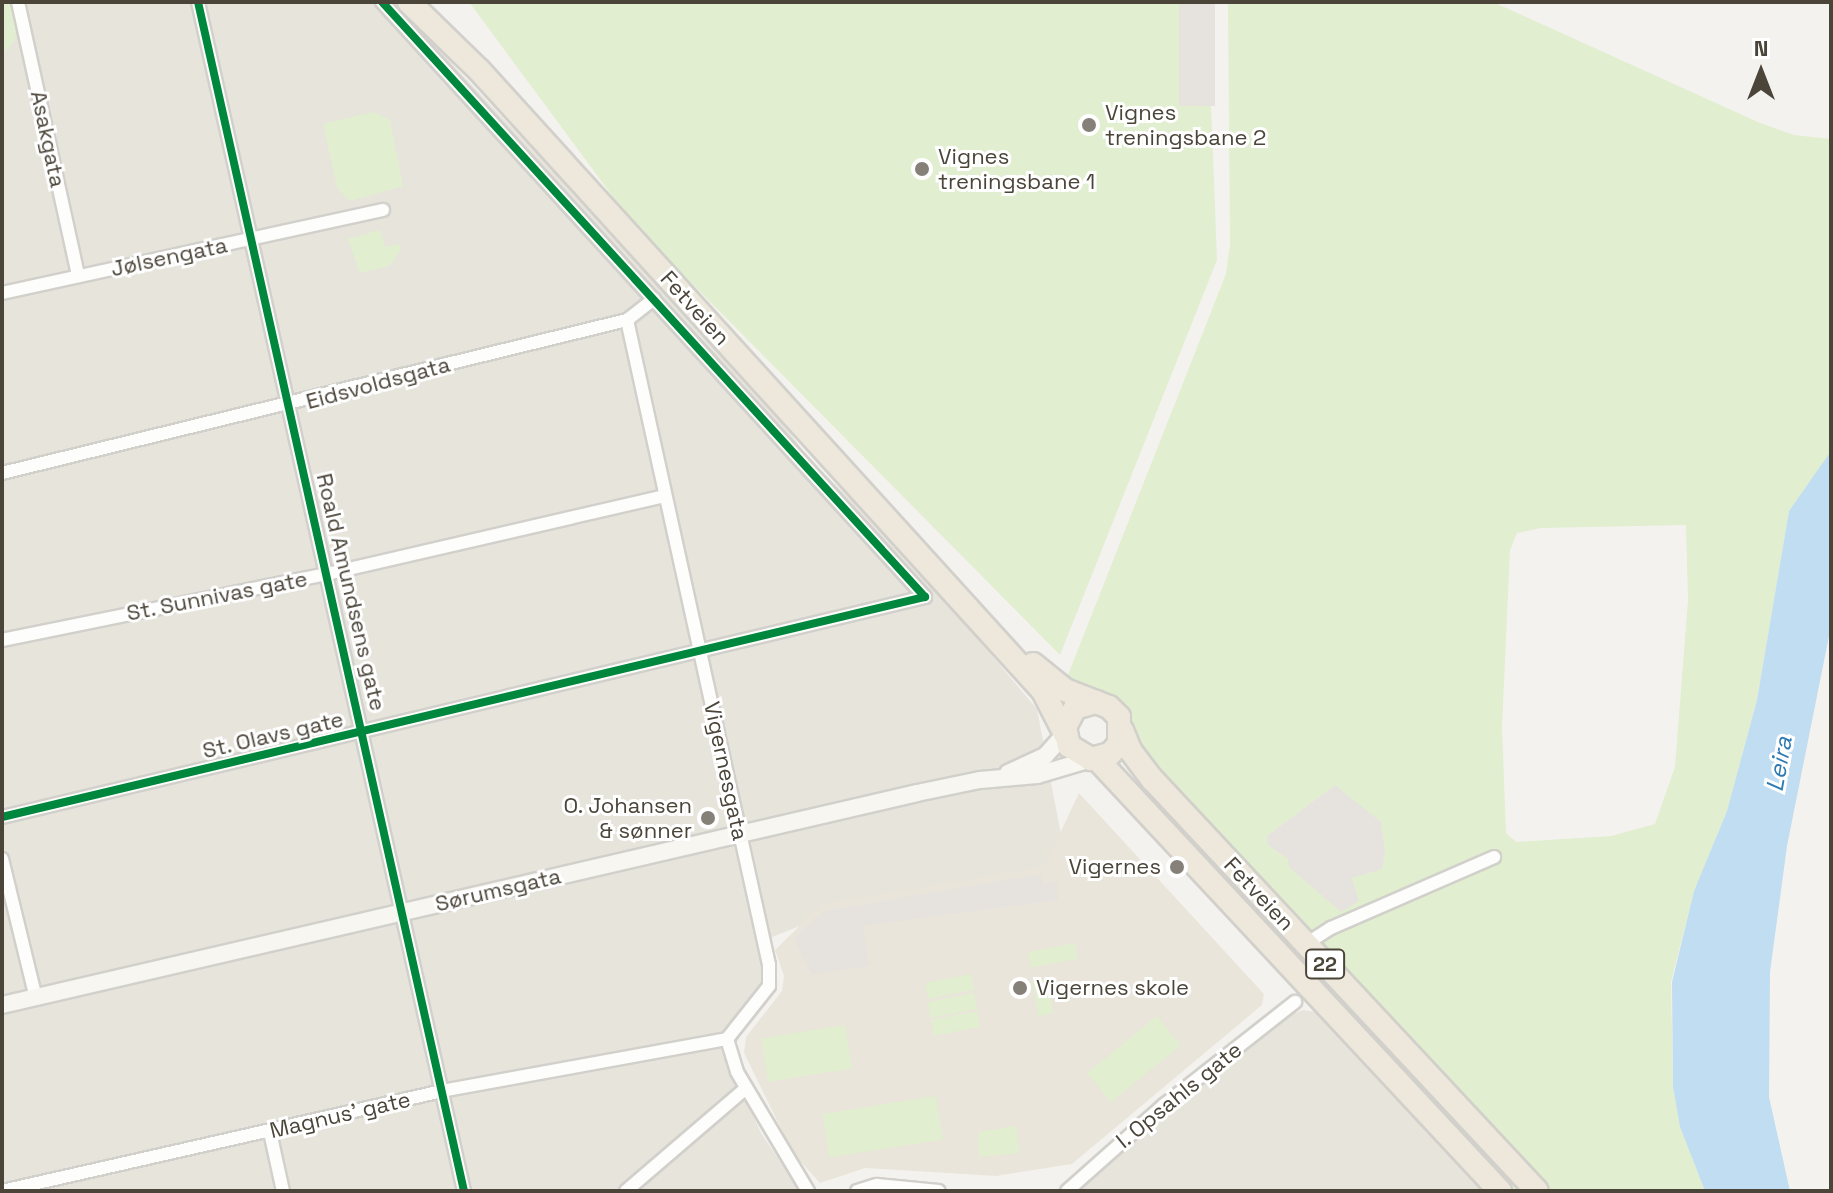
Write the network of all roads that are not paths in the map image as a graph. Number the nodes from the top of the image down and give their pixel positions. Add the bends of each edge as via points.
1 (18, 2) edge
2 (198, 2) edge
3 (382, 2) edge
4 (409, 2) edge
5 (429, 2) edge
6 (479, 70) junction
7 (383, 210) dead end
8 (254, 239) junction
9 (78, 276) junction
10 (2, 293) edge
11 (654, 299) junction
12 (627, 320) junction
13 (291, 405) junction
14 (2, 473) edge
15 (665, 496) junction
16 (911, 547) junction
17 (327, 574) junction
18 (2, 640) edge
19 (701, 654) junction
20 (1096, 702) junction
21 (1122, 730) junction
22 (364, 732) junction
23 (1065, 734) junction
24 (1094, 759) junction
25 (995, 777) junction
26 (2, 817) edge
27 (741, 841) junction
28 (1494, 857) dead end
29 (2, 859) edge
30 (402, 913) junction
31 (1306, 944) junction
32 (36, 998) junction
33 (1295, 1002) dead end
34 (2, 1005) edge
35 (727, 1039) junction
36 (746, 1088) junction
37 (441, 1091) junction
38 (270, 1132) junction
39 (72, 1175) junction
40 (2, 1191) edge
41 (76, 1191) edge
42 (283, 1191) edge
43 (464, 1191) edge
44 (626, 1191) edge
45 (808, 1191) edge
46 (857, 1191) edge
47 (939, 1191) edge
48 (1067, 1191) edge
49 (1500, 1191) edge
50 (1537, 1191) edge

1 - 9 street, Asakgata
2 - 8 street, Roald Amundsens gate
3 - 11 street
4 - 6 highway, Fetveien / 22
5 - 6 highway, Fetveien / 22
6 - 16 highway, Fetveien / 22
7 - 8 street, Jølsengata
8 - 9 street, Jølsengata
8 - 13 street, Roald Amundsens gate
9 - 10 street, Jølsengata
11 - 12 street, Eidsvoldsgata
11 - 19 street, St. Olavs gate via 925,597
12 - 13 street, Eidsvoldsgata
12 - 15 street, Vigernesgata
13 - 14 street, Eidsvoldsgata
13 - 17 street, Roald Amundsens gate
15 - 17 street, St. Sunnivas gate
15 - 19 street, Vigernesgata
16 - 20 highway, Fetveien / 22 via 1025,658 1065,690
16 - 23 highway, Fetveien / 22 via 1051,700
17 - 18 street, St. Sunnivas gate
17 - 22 street, Roald Amundsens gate
19 - 22 street, St. Olavs gate
19 - 27 street, Vigernesgata
20 - 21 highway, 22 via 1114,711
20 - 23 highway via 1075,708
21 - 24 highway via 1115,749
21 - 31 highway, Fetveien / 22 via 1136,760
22 - 26 street, St. Olavs gate
22 - 30 street, Roald Amundsens gate
23 - 24 highway, 22 via 1073,751
23 - 25 main road, Sørumsgata via 1045,756
24 - 25 main road, Sørumsgata via 1037,775
24 - 49 highway, Fetveien / 22
25 - 27 main road, Sørumsgata
27 - 30 main road, Sørumsgata
27 - 35 street, Vigernesgata via 770,974 763,995
28 - 31 street
29 - 32 street
30 - 32 main road, Sørumsgata
30 - 37 street, Roald Amundsens gate
31 - 50 highway, Fetveien / 22
32 - 34 main road, Sørumsgata
33 - 48 street, I. Opsahls gate via 1164,1105
35 - 36 street
35 - 37 street, Magnus' gate
36 - 44 street
36 - 45 street
37 - 38 street, Magnus' gate
37 - 43 street, Roald Amundsens gate
38 - 39 street, Magnus' gate
38 - 42 street
39 - 40 street, Magnus' gate
39 - 41 street
46 - 47 street via 877,1185

